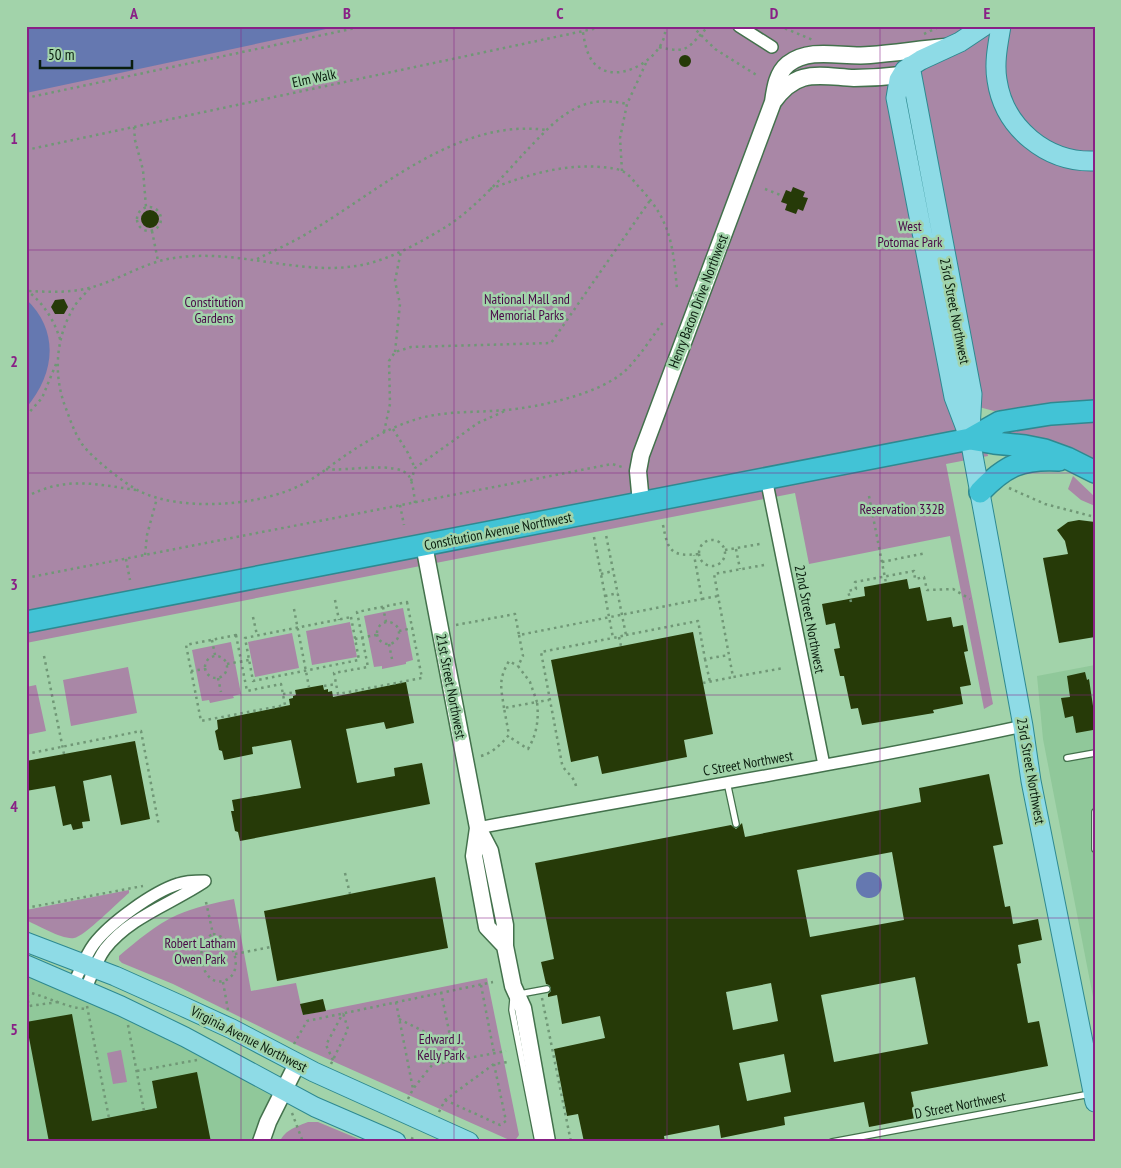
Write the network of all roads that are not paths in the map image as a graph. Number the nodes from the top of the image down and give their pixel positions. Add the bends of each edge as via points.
1 (739, 26) edge
2 (984, 26) edge
3 (1001, 26) edge
4 (772, 47) dead end
5 (951, 47) junction
6 (906, 70) junction
7 (773, 102) junction
8 (1095, 161) edge
9 (1095, 412) edge
10 (970, 439) junction
11 (1074, 461) junction
12 (1095, 472) edge
13 (766, 478) junction
14 (980, 492) junction
15 (641, 503) junction
16 (424, 545) junction
17 (26, 622) edge
18 (1023, 726) junction
19 (1095, 753) edge
20 (1067, 758) dead end
21 (824, 765) junction
22 (727, 782) junction
23 (1095, 812) edge
24 (736, 824) dead end
25 (478, 828) junction
26 (1095, 849) edge
27 (26, 942) edge
28 (26, 965) edge
29 (89, 967) junction
30 (544, 989) road end
31 (515, 990) junction
32 (83, 997) junction
33 (295, 1055) junction
34 (282, 1090) junction
35 (1094, 1098) edge
36 (262, 1142) edge
37 (396, 1142) edge
38 (470, 1142) edge
39 (538, 1142) edge
40 (547, 1142) edge
41 (832, 1142) edge

1 - 4 street
2 - 5 main road
3 - 8 main road via 996,78 1011,118 1028,138 1048,152 1071,159
5 - 6 main road
5 - 7 street, Henry Bacon Drive Northwest via 871,55 806,56 792,62 780,73
6 - 7 street via 864,78 810,75 783,89
6 - 10 main road, 23rd Street Northwest via 972,394
7 - 15 street, Henry Bacon Drive Northwest via 641,455 638,471
9 - 10 highway, Constitution Avenue Northwest via 1051,414 1000,422
10 - 11 highway, Constitution Avenue Northwest via 1034,447
10 - 13 highway, Constitution Avenue Northwest
10 - 14 main road, 23rd Street Northwest
11 - 12 highway, Constitution Avenue Northwest
11 - 14 highway via 1036,460 1013,466 996,476
13 - 15 highway, Constitution Avenue Northwest
13 - 21 street, 22nd Street Northwest
14 - 18 main road, 23rd Street Northwest
15 - 16 highway, Constitution Avenue Northwest
16 - 17 highway, Constitution Avenue Northwest
16 - 25 street, 21st Street Northwest
18 - 21 street, C Street Northwest
18 - 35 main road, 23rd Street Northwest
19 - 20 lane
21 - 22 street, C Street Northwest
22 - 24 lane
22 - 25 street, C Street Northwest
23 - 26 lane
25 - 31 street, 21st Street Northwest via 490,851 504,925 504,946
27 - 29 main road, Virginia Avenue Northwest
28 - 32 main road, Virginia Avenue Northwest
29 - 29 street via 123,933 205,881 180,883 134,909 96,941
29 - 32 street
29 - 33 main road, Virginia Avenue Northwest
30 - 31 lane
31 - 39 lane, 21st Street Northwest via 512,1010
31 - 40 street, 21st Street Northwest via 523,1008
32 - 34 main road, Virginia Avenue Northwest via 177,1033
33 - 34 street
33 - 38 main road, Virginia Avenue Northwest via 406,1115
34 - 36 street
34 - 37 main road, Virginia Avenue Northwest
35 - 41 lane, D Street Northwest

